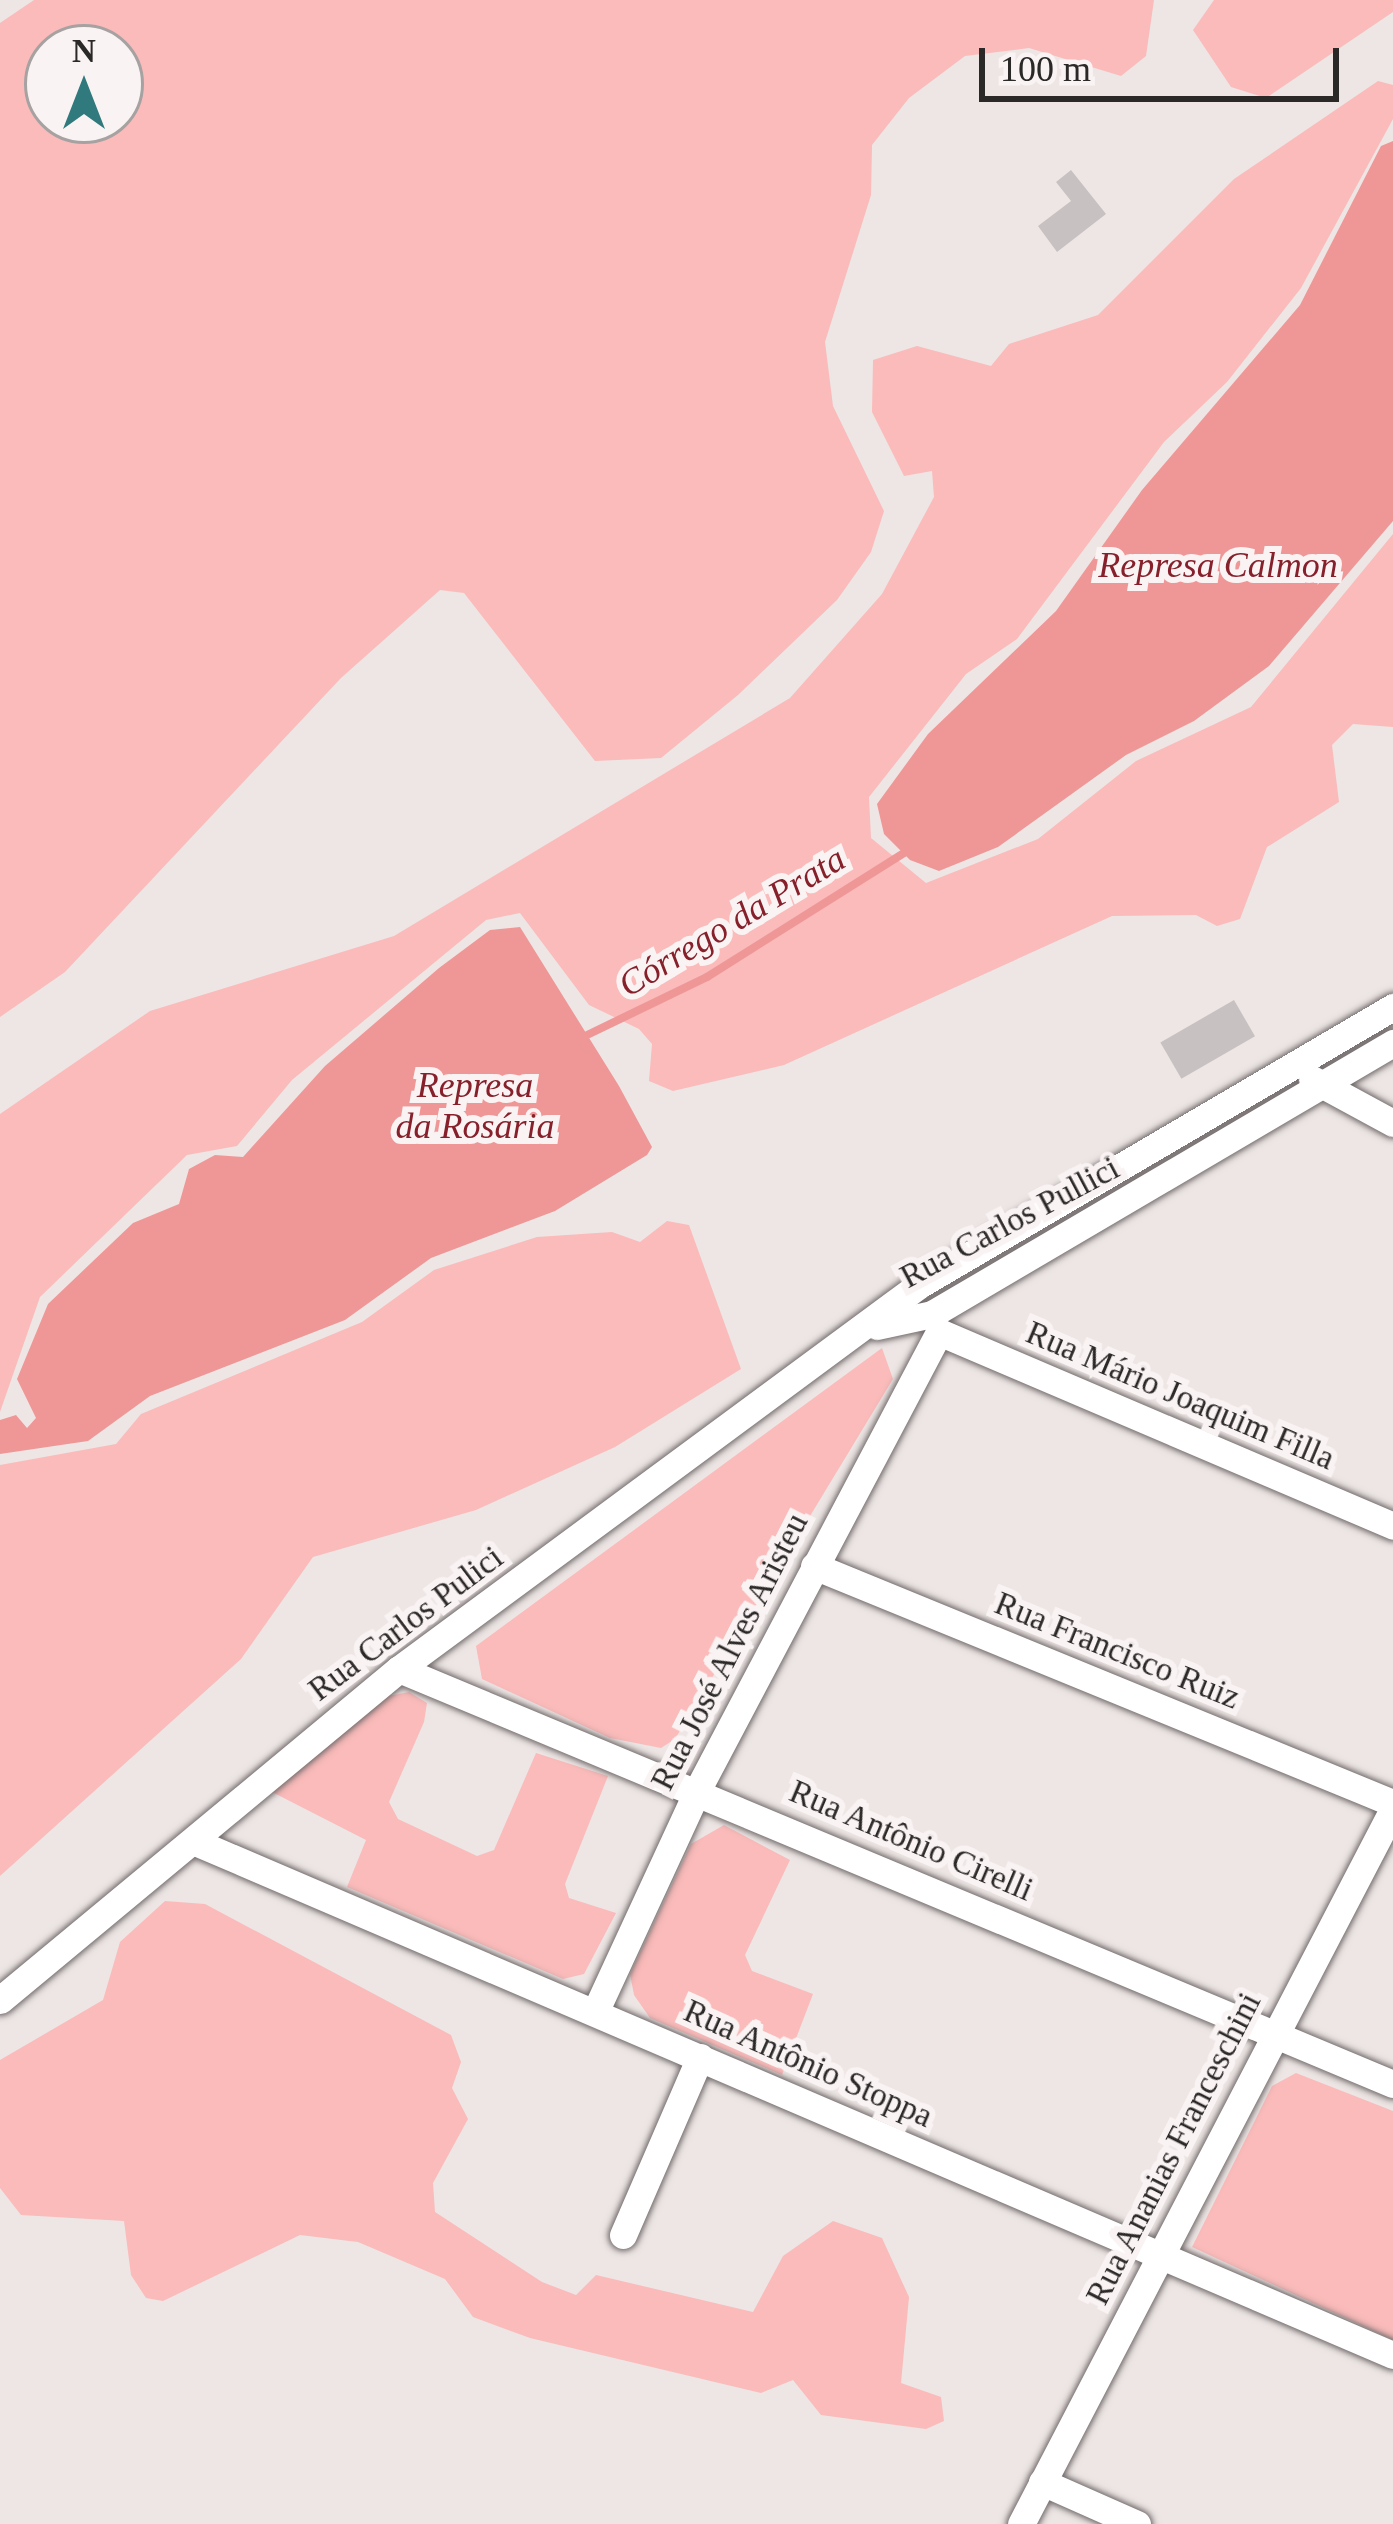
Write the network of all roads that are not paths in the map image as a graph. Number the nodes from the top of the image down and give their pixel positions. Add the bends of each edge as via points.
1 (1393, 1007) edge
2 (1393, 1043) edge
3 (1300, 1069) junction
4 (1324, 1089) junction
5 (1393, 1123) edge
6 (919, 1285) junction
7 (935, 1323) junction
8 (873, 1327) junction
9 (1393, 1526) edge
10 (814, 1566) junction
11 (399, 1669) junction
12 (698, 1789) junction
13 (1393, 1806) edge
14 (193, 1841) junction
15 (0, 2000) edge
16 (596, 2010) junction
17 (1273, 2034) junction
18 (700, 2056) junction
19 (1393, 2084) edge
20 (623, 2235) dead end
21 (1160, 2256) junction
22 (1393, 2355) edge
23 (1042, 2482) junction
24 (1021, 2524) edge
25 (1137, 2524) edge

1 - 3 street, Rua Carlos Pullici
2 - 4 street, Rua Carlos Pullici
3 - 4 street
3 - 6 street, Rua Carlos Pullici
4 - 5 street
4 - 7 street, Rua Carlos Pullici
6 - 7 street
6 - 8 street, Rua Carlos Pullici
7 - 8 street, Rua Carlos Pullici
7 - 9 street, Rua Mário Joaquim Filla
7 - 10 street, Rua José Alves Aristeu
8 - 11 street, Rua Carlos Pulici
10 - 12 street, Rua José Alves Aristeu
10 - 13 street, Rua Francisco Ruiz
11 - 12 street, Rua Antônio Cirelli
11 - 14 street, Rua Carlos Pulici
12 - 16 street, Rua José Alves Aristeu
12 - 17 street, Rua Antônio Cirelli
13 - 17 street, Rua Ananias Franceschini
14 - 15 street, Rua Carlos Pulici
14 - 16 street, Rua Antônio Stoppa
16 - 18 street, Rua Antônio Stoppa
17 - 19 street, Rua Antônio Cirelli
17 - 21 street, Rua Ananias Franceschini
18 - 20 street
18 - 21 street, Rua Antônio Stoppa
21 - 22 street, Rua Antônio Stoppa
21 - 23 street, Rua Ananias Franceschini
23 - 24 street, Rua Ananias Franceschini
23 - 25 street

